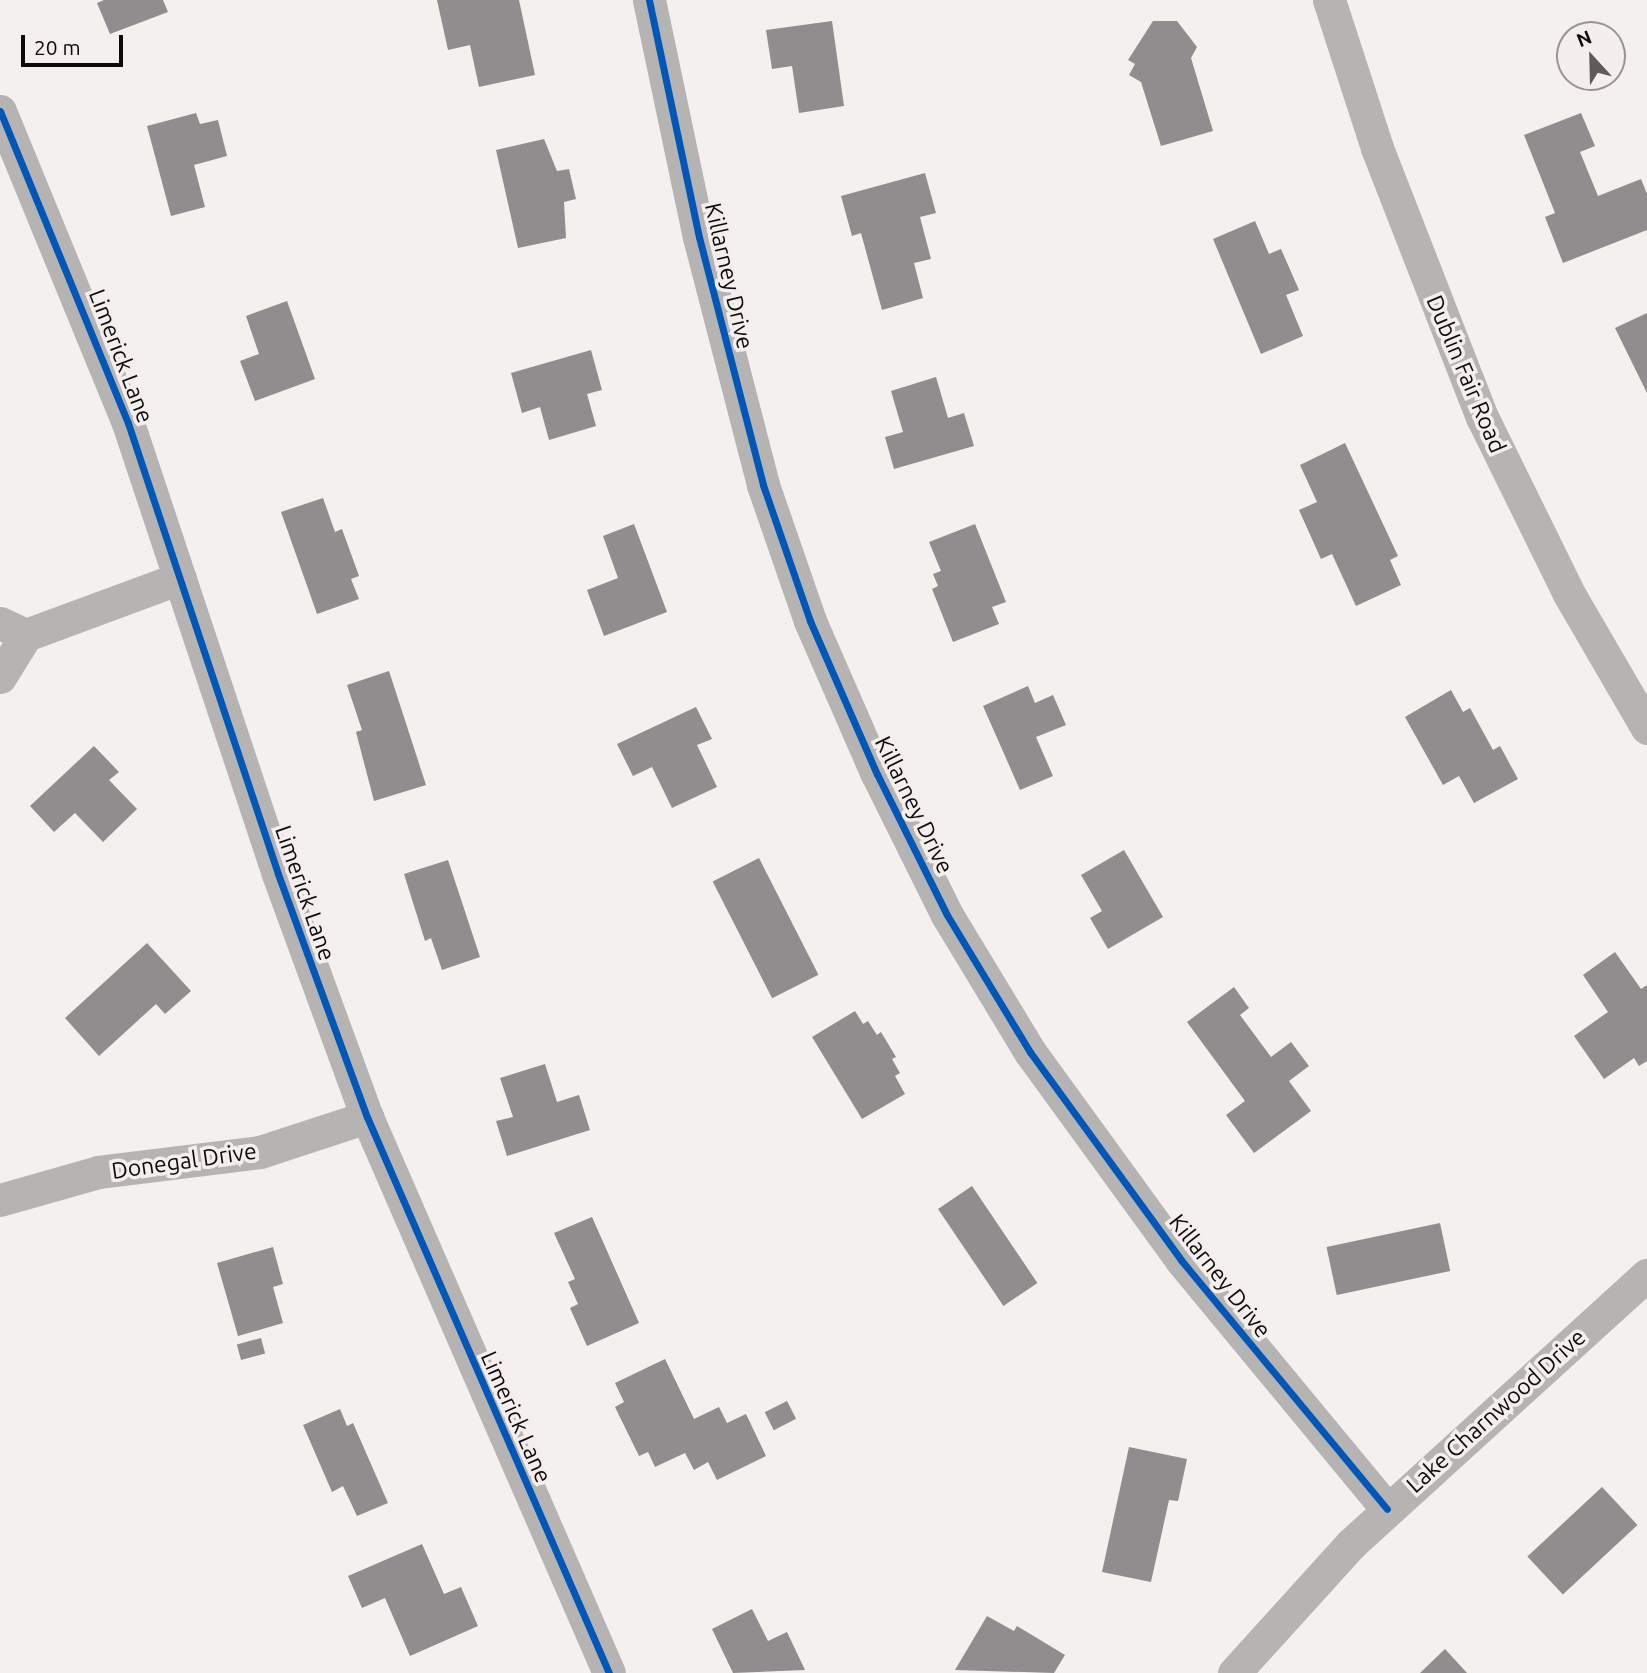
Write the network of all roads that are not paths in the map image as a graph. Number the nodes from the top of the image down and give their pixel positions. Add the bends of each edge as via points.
1 (649, 0) edge
2 (1329, 0) edge
3 (0, 111) edge
4 (180, 578) junction
5 (13, 629) edge
6 (0, 677) edge
7 (1647, 728) edge
8 (367, 1117) junction
9 (0, 1200) edge
10 (1647, 1275) edge
11 (1387, 1509) junction
12 (609, 1673) edge
13 (1234, 1673) edge

1 - 11 street, Killarney Drive via 699,237 763,485 810,621 877,774 947,915 1037,1062 1181,1260
2 - 7 street, Dublin Fair Road via 1377,148 1472,394 1569,594
3 - 4 street, Limerick Lane via 128,423
4 - 5 street
4 - 8 street, Limerick Lane via 278,874
5 - 6 street
8 - 9 street, Donegal Drive via 260,1152 98,1172
8 - 12 street, Limerick Lane
10 - 11 street, Lake Charnwood Drive
11 - 13 street, Lake Charnwood Drive via 1292,1605

